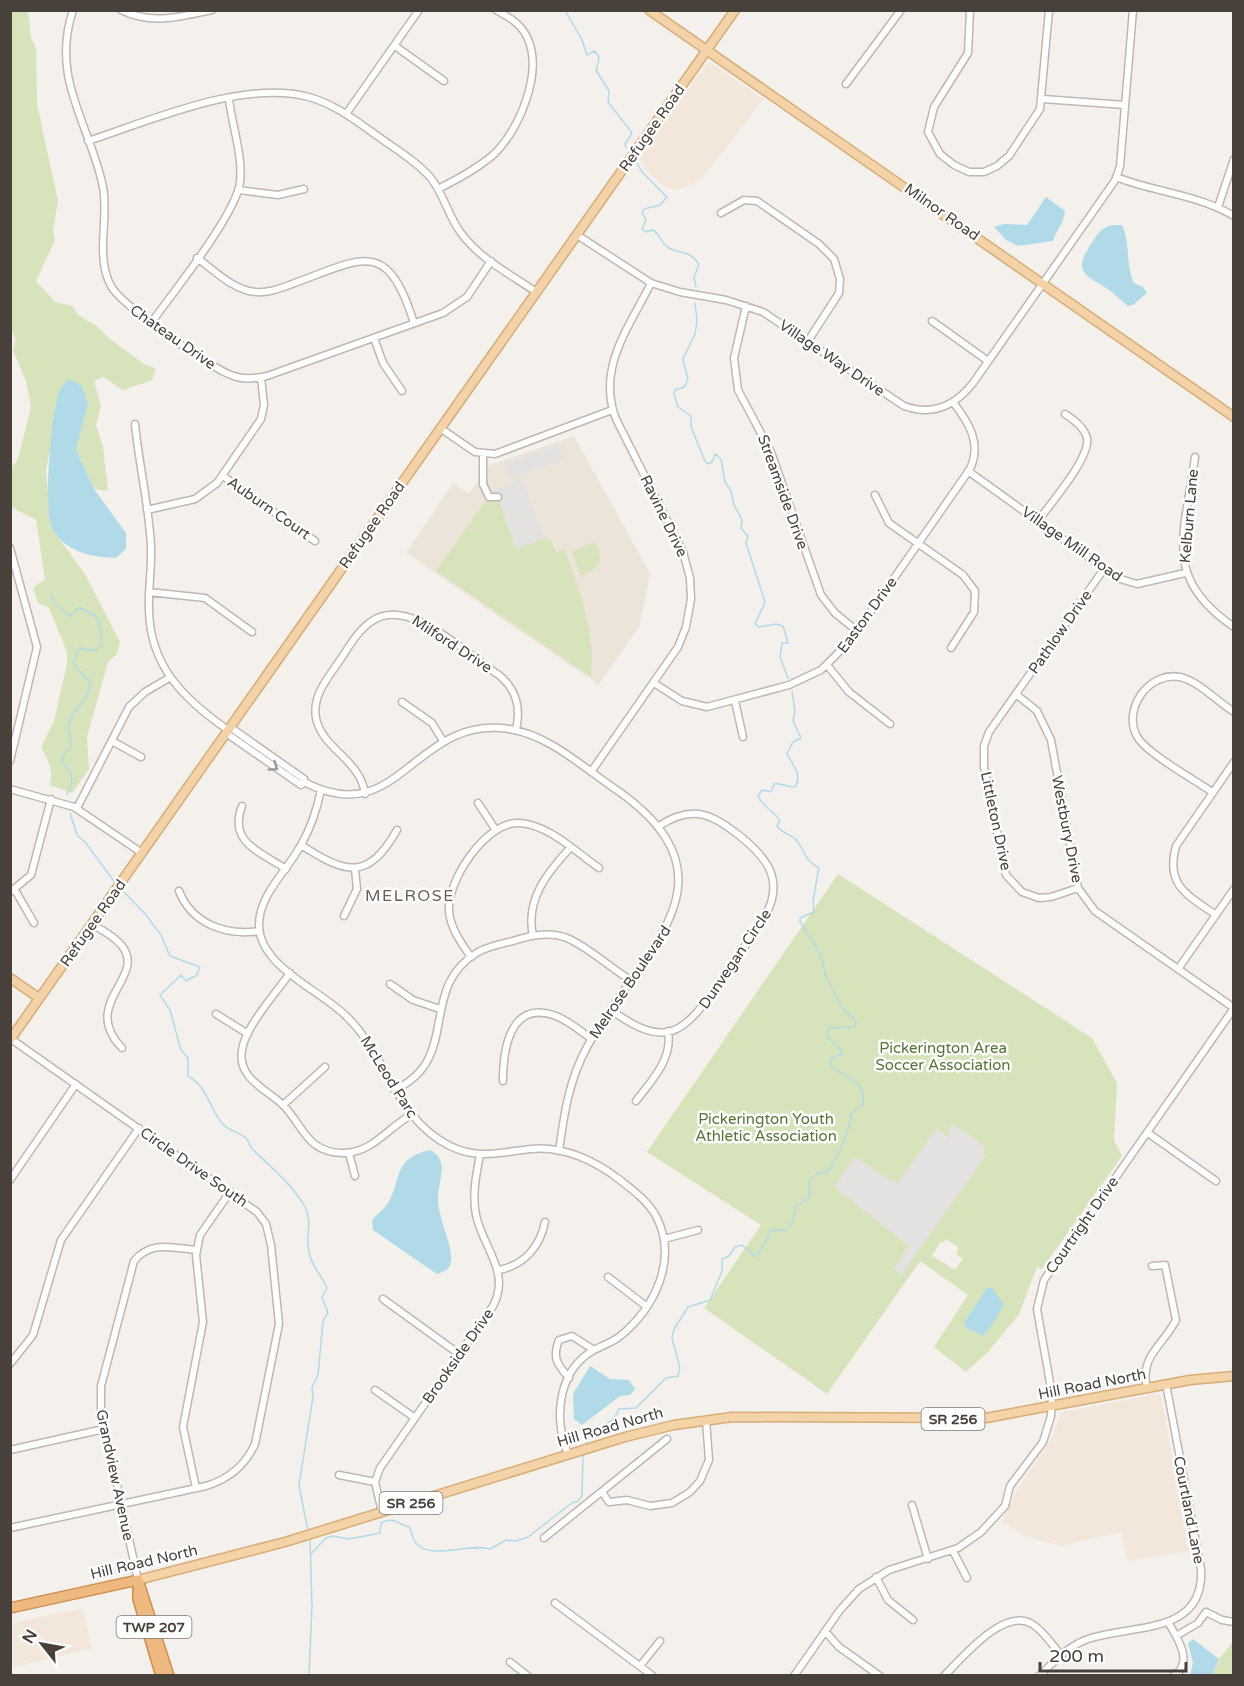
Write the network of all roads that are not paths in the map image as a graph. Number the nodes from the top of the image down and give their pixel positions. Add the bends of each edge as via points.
1 (73, 10) edge
2 (121, 10) edge
3 (212, 10) edge
4 (419, 10) edge
5 (496, 10) edge
6 (649, 10) edge
7 (735, 10) edge
8 (901, 10) edge
9 (970, 10) edge
10 (1049, 10) edge
11 (1133, 10) edge
12 (394, 46) junction
13 (706, 50) junction
14 (444, 81) dead end
15 (846, 84) dead end
16 (229, 99) junction
17 (1043, 99) junction
18 (1125, 105) junction
19 (346, 114) junction
20 (87, 141) junction
21 (1233, 159) edge
22 (1116, 177) junction
23 (304, 189) dead end
24 (438, 189) junction
25 (239, 190) junction
26 (1218, 207) junction
27 (721, 213) dead end
28 (1233, 216) edge
29 (577, 235) junction
30 (197, 258) junction
31 (491, 261) junction
32 (1043, 282) junction
33 (651, 283) junction
34 (536, 292) junction
35 (746, 306) junction
36 (933, 321) dead end
37 (151, 323) junction
38 (414, 324) junction
39 (374, 338) junction
40 (808, 341) junction
41 (988, 361) junction
42 (261, 378) junction
43 (402, 391) dead end
44 (954, 402) junction
45 (612, 410) junction
46 (1065, 414) dead end
47 (1233, 417) edge
48 (135, 424) dead end
49 (440, 428) junction
50 (483, 454) junction
51 (1195, 457) dead end
52 (969, 471) junction
53 (222, 476) junction
54 (875, 495) dead end
55 (498, 497) dead end
56 (147, 510) junction
57 (1038, 521) junction
58 (315, 541) dead end
59 (919, 543) junction
60 (10, 548) edge
61 (1104, 569) junction
62 (1185, 573) junction
63 (149, 592) junction
64 (1233, 627) edge
65 (857, 631) junction
66 (252, 632) dead end
67 (951, 648) dead end
68 (827, 665) junction
69 (169, 678) junction
70 (654, 683) junction
71 (1016, 694) junction
72 (735, 701) junction
73 (402, 702) dead end
74 (1233, 712) edge
75 (890, 724) dead end
76 (228, 730) junction
77 (516, 730) junction
78 (743, 737) dead end
79 (112, 741) junction
80 (442, 741) junction
81 (141, 757) dead end
82 (10, 761) edge
83 (1233, 762) edge
84 (591, 772) junction
85 (10, 789) edge
86 (321, 790) junction
87 (1212, 792) junction
88 (365, 794) junction
89 (51, 799) junction
90 (478, 803) dead end
91 (242, 806) dead end
92 (77, 808) junction
93 (659, 826) junction
94 (495, 829) junction
95 (397, 830) dead end
96 (301, 845) junction
97 (570, 848) junction
98 (142, 853) junction
99 (599, 868) dead end
100 (286, 869) junction
101 (355, 869) junction
102 (1078, 888) junction
103 (1233, 889) edge
104 (13, 891) edge
105 (179, 891) dead end
106 (1216, 915) junction
107 (344, 916) dead end
108 (33, 923) dead end
109 (92, 924) junction
110 (259, 932) junction
111 (533, 936) junction
112 (471, 957) junction
113 (1178, 969) junction
114 (290, 973) junction
115 (10, 978) edge
116 (632, 981) junction
117 (390, 984) dead end
118 (39, 998) junction
119 (440, 1008) junction
120 (1233, 1008) edge
121 (611, 1010) junction
122 (216, 1014) dead end
123 (668, 1031) junction
124 (248, 1034) junction
125 (592, 1039) junction
126 (11, 1040) edge
127 (122, 1048) dead end
128 (325, 1066) dead end
129 (503, 1081) dead end
130 (76, 1084) junction
131 (394, 1090) junction
132 (636, 1101) dead end
133 (283, 1105) junction
134 (411, 1115) junction
135 (139, 1128) junction
136 (1148, 1133) junction
137 (559, 1151) junction
138 (349, 1153) junction
139 (480, 1155) junction
140 (355, 1176) dead end
141 (10, 1180) edge
142 (1216, 1181) dead end
143 (230, 1192) junction
144 (545, 1222) dead end
145 (698, 1230) dead end
146 (664, 1239) junction
147 (196, 1250) junction
148 (1152, 1266) dead end
149 (499, 1270) junction
150 (609, 1277) dead end
151 (383, 1299) dead end
152 (646, 1306) junction
153 (594, 1350) junction
154 (459, 1354) junction
155 (10, 1364) edge
156 (1233, 1376) edge
157 (569, 1378) junction
158 (1166, 1384) junction
159 (1147, 1388) junction
160 (375, 1390) dead end
161 (1052, 1407) junction
162 (415, 1418) junction
163 (706, 1420) junction
164 (104, 1429) junction
165 (667, 1439) dead end
166 (10, 1450) edge
167 (568, 1454) junction
168 (339, 1475) dead end
169 (375, 1482) junction
170 (196, 1488) junction
171 (602, 1492) junction
172 (121, 1504) junction
173 (912, 1506) dead end
174 (382, 1512) junction
175 (10, 1528) edge
176 (544, 1538) dead end
177 (953, 1551) junction
178 (928, 1559) junction
179 (876, 1577) junction
180 (967, 1578) dead end
181 (138, 1580) junction
182 (555, 1603) dead end
183 (10, 1608) edge
184 (914, 1620) dead end
185 (1168, 1622) junction
186 (1233, 1622) edge
187 (825, 1631) junction
188 (1176, 1636) junction
189 (660, 1641) dead end
190 (1061, 1655) junction
191 (510, 1662) dead end
192 (640, 1666) junction
193 (161, 1676) edge
194 (169, 1676) edge
195 (528, 1676) edge
196 (653, 1676) edge
197 (794, 1676) edge
198 (880, 1676) edge
199 (944, 1676) edge
200 (1039, 1676) edge
201 (1173, 1676) edge

1 - 20 street, Chateau Drive via 67,40 67,75
2 - 3 street via 153,20
4 - 12 street
5 - 24 street via 518,24 529,42 531,72 525,106 513,132 494,154
6 - 13 main road, Milnor Road
7 - 13 main road, Refugee Road
8 - 15 street
9 - 17 street via 965,61 929,119 928,132 940,154 969,172 984,172 997,166 1009,156 1034,120
10 - 17 street
11 - 18 street
12 - 14 street
12 - 19 street
13 - 29 main road, Refugee Road
13 - 32 main road, Milnor Road
16 - 19 street via 290,93 324,102
16 - 20 street via 176,110
16 - 25 street via 240,163
17 - 18 street
18 - 22 street
19 - 24 street via 419,166
20 - 37 street, Chateau Drive via 104,193 107,279 118,297
21 - 26 street
22 - 26 street
22 - 32 street
23 - 25 street via 278,195
24 - 31 street via 460,233
25 - 30 street via 228,214
26 - 28 street
27 - 40 street via 744,200 757,201 830,253 839,272 839,293
29 - 33 street, Village Way Drive
29 - 34 main road, Refugee Road
30 - 37 street
30 - 38 street via 237,286 256,292 280,288 350,263 371,262 395,276
31 - 34 street
31 - 38 street, Chateau Drive via 462,302
32 - 41 street
32 - 47 main road, Milnor Road
33 - 35 street, Village Way Drive
33 - 45 street, Ravine Drive via 614,356
34 - 49 main road, Refugee Road
35 - 40 street, Village Way Drive
35 - 65 street, Streamside Drive via 734,358 740,397 771,452 821,595
36 - 41 street
37 - 42 street, Chateau Drive via 225,373 245,379
38 - 39 street, Chateau Drive
39 - 42 street, Chateau Drive
39 - 43 street via 383,363
40 - 44 street, Village Way Drive via 904,406 932,410
41 - 44 street
42 - 53 street via 261,419
44 - 52 street, Easton Drive via 975,441
45 - 50 street via 502,453
45 - 70 street, Ravine Drive via 683,552 690,578 686,627
46 - 57 street via 1086,434 1085,452
48 - 56 street, Melrose Boulevard
49 - 50 street
49 - 76 main road, Refugee Road
50 - 55 street via 485,491 489,497
51 - 62 street, Kelburn Lane via 1183,555
52 - 57 street, Village Mill Road
52 - 59 street, Easton Drive
53 - 56 street via 195,499
53 - 58 street, Auburn Court
54 - 59 street via 889,523
56 - 63 street, Melrose Boulevard via 151,546
57 - 61 street, Village Mill Road
59 - 65 street, Easton Drive
59 - 67 street via 963,575 975,591 974,612
60 - 82 street via 37,647
61 - 62 street, Village Mill Road via 1137,584
61 - 71 street, Pathlow Drive
62 - 64 street, Kelburn Lane via 1202,602
63 - 66 street via 205,598
63 - 69 street, Melrose Boulevard via 152,636
65 - 68 street, Easton Drive
68 - 72 street, Easton Drive via 802,680
68 - 75 street via 849,692
69 - 76 street, Melrose Boulevard via 193,705
69 - 79 street via 134,701
70 - 72 street, Easton Drive via 694,706
70 - 84 street, Ravine Drive
71 - 102 street, Westbury Drive via 1037,711 1051,740
71 - 102 street, Littleton Drive via 989,732 983,757 1006,875 1022,892 1039,898
72 - 78 street
73 - 80 street via 432,723
74 - 87 street via 1181,678 1167,677 1153,682 1135,704 1131,718 1138,740
76 - 86 street, Melrose Boulevard
76 - 98 main road, Refugee Road
77 - 80 street, Melrose Boulevard via 480,729
77 - 84 street, Melrose Boulevard via 546,742
77 - 88 street, Milford Drive via 516,696 499,675 419,620 398,613 377,617 361,631 327,678 315,710 321,731 359,773
79 - 81 street
79 - 92 street
80 - 88 street, Melrose Boulevard via 390,782
83 - 87 street
84 - 93 street, Melrose Boulevard via 639,805
85 - 89 street
86 - 88 street, Melrose Boulevard via 345,796
86 - 96 street
87 - 106 street via 1176,846 1172,867 1180,888
89 - 92 street
89 - 104 street via 34,868 29,879
90 - 94 street
91 - 100 street via 237,826 242,837
92 - 98 street
93 - 116 street, Melrose Boulevard via 674,859 678,880 676,902 666,931
93 - 123 street, Dunvegan Circle via 684,815 711,818 758,850 773,882 773,896 765,916 705,1005 687,1024
94 - 97 street via 508,823 529,824
94 - 112 street via 460,872 449,898 453,926
95 - 101 street via 376,859
96 - 100 street
96 - 101 street via 332,864
97 - 99 street
97 - 111 street via 534,898 530,917
98 - 109 main road, Refugee Road
100 - 110 street via 261,908
101 - 107 street via 357,889
102 - 113 street, Westbury Drive via 1095,911
103 - 106 street
104 - 108 street
105 - 110 street via 190,910 213,927
106 - 113 street
109 - 118 main road, Refugee Road
109 - 127 street via 118,942 127,955 126,972 112,996 107,1016 110,1030
110 - 114 street, McLeod Parc via 270,955
111 - 112 street via 495,945
111 - 116 street via 551,934 565,938
112 - 119 street via 451,979
113 - 120 street, Westbury Drive
114 - 124 street
114 - 131 street, McLeod Parc via 338,1007 358,1028
115 - 118 main road
116 - 121 street, Melrose Boulevard
117 - 119 street via 413,1000
118 - 126 main road, Refugee Road
119 - 131 street via 435,1044 427,1064 412,1080
120 - 136 street, Courtright Drive
121 - 123 street via 640,1029
121 - 125 street, Melrose Boulevard
122 - 124 street
123 - 132 street via 670,1045 666,1058
124 - 133 street via 242,1049 244,1068 252,1081
125 - 129 street via 556,1016 543,1013 523,1019 506,1040
125 - 137 street, Melrose Boulevard via 570,1085
126 - 130 street, Circle Drive South
128 - 133 street
130 - 135 street, Circle Drive South
130 - 141 street
131 - 134 street, McLeod Parc
133 - 138 street via 311,1141 330,1151
134 - 138 street via 370,1145
134 - 139 street, McLeod Parc via 448,1145
135 - 143 street, Circle Drive South
135 - 155 street via 61,1240 33,1335
136 - 142 street
136 - 161 street, Courtright Drive via 1060,1256 1038,1295
137 - 139 street, McLeod Parc via 532,1149
137 - 146 street, McLeod Parc via 589,1160 630,1188 652,1208
138 - 140 street
139 - 149 street, Brookside Drive via 474,1190 476,1212
143 - 147 street via 200,1235
143 - 170 street, Circle Drive South via 257,1212 268,1231 279,1331 252,1450 228,1477
144 - 149 street via 529,1255 518,1264
145 - 146 street
146 - 152 street, McLeod Parc via 664,1270
147 - 164 street, Grandview Avenue via 156,1247 144,1251 134,1261 101,1386
147 - 170 street via 203,1322 183,1425
148 - 159 street via 1165,1265 1176,1320 1147,1362 1143,1373
149 - 154 street, Brookside Drive via 496,1299
150 - 152 street
151 - 154 street
152 - 153 street, McLeod Parc via 620,1336
153 - 157 street, McLeod Parc
153 - 157 street via 572,1336 560,1340 555,1359
154 - 162 street, Brookside Drive
156 - 158 main road, Hill Road North / SR 256
157 - 167 street, McLeod Parc via 560,1413
158 - 159 main road, Hill Road North / SR 256
158 - 185 street, Courtland Lane via 1201,1575 1193,1603
159 - 161 main road, Hill Road North / SR 256
160 - 162 street
161 - 163 main road, Hill Road North / SR 256 via 971,1418 754,1416
161 - 177 street, Courtright Drive via 1043,1442 1010,1486 1005,1506 981,1532
162 - 169 street, Brookside Drive via 383,1463
163 - 167 main road, Hill Road North / SR 256 via 653,1429
163 - 171 street via 709,1460 690,1492 672,1503 650,1506 627,1500 609,1502
164 - 166 street
164 - 172 street, Grandview Avenue
165 - 171 street
167 - 174 main road, Hill Road North / SR 256
168 - 169 street
169 - 174 street
170 - 172 street, Circle Drive South
171 - 176 street
172 - 175 street, Circle Drive South
172 - 181 street, Grandview Avenue
173 - 178 street
174 - 181 main road, Hill Road North / SR 256
177 - 178 street, Courtright Drive
177 - 180 street
178 - 179 street, Courtright Drive
179 - 184 street via 888,1600
179 - 187 street, Courtright Drive via 849,1599
181 - 183 highway, Hill Road North / SR 256
181 - 193 highway, TWP 207 via 138,1599
181 - 194 highway, TWP 207
182 - 192 street
185 - 188 street
185 - 190 street, Courtland Lane via 1086,1640
186 - 188 street via 1206,1612 1198,1623
187 - 197 street, Courtright Drive
187 - 198 street via 833,1642
188 - 201 street via 1184,1663
189 - 192 street
190 - 199 street via 1034,1625 1012,1620 995,1628
190 - 200 street, Courtland Lane
191 - 195 street
192 - 196 street

